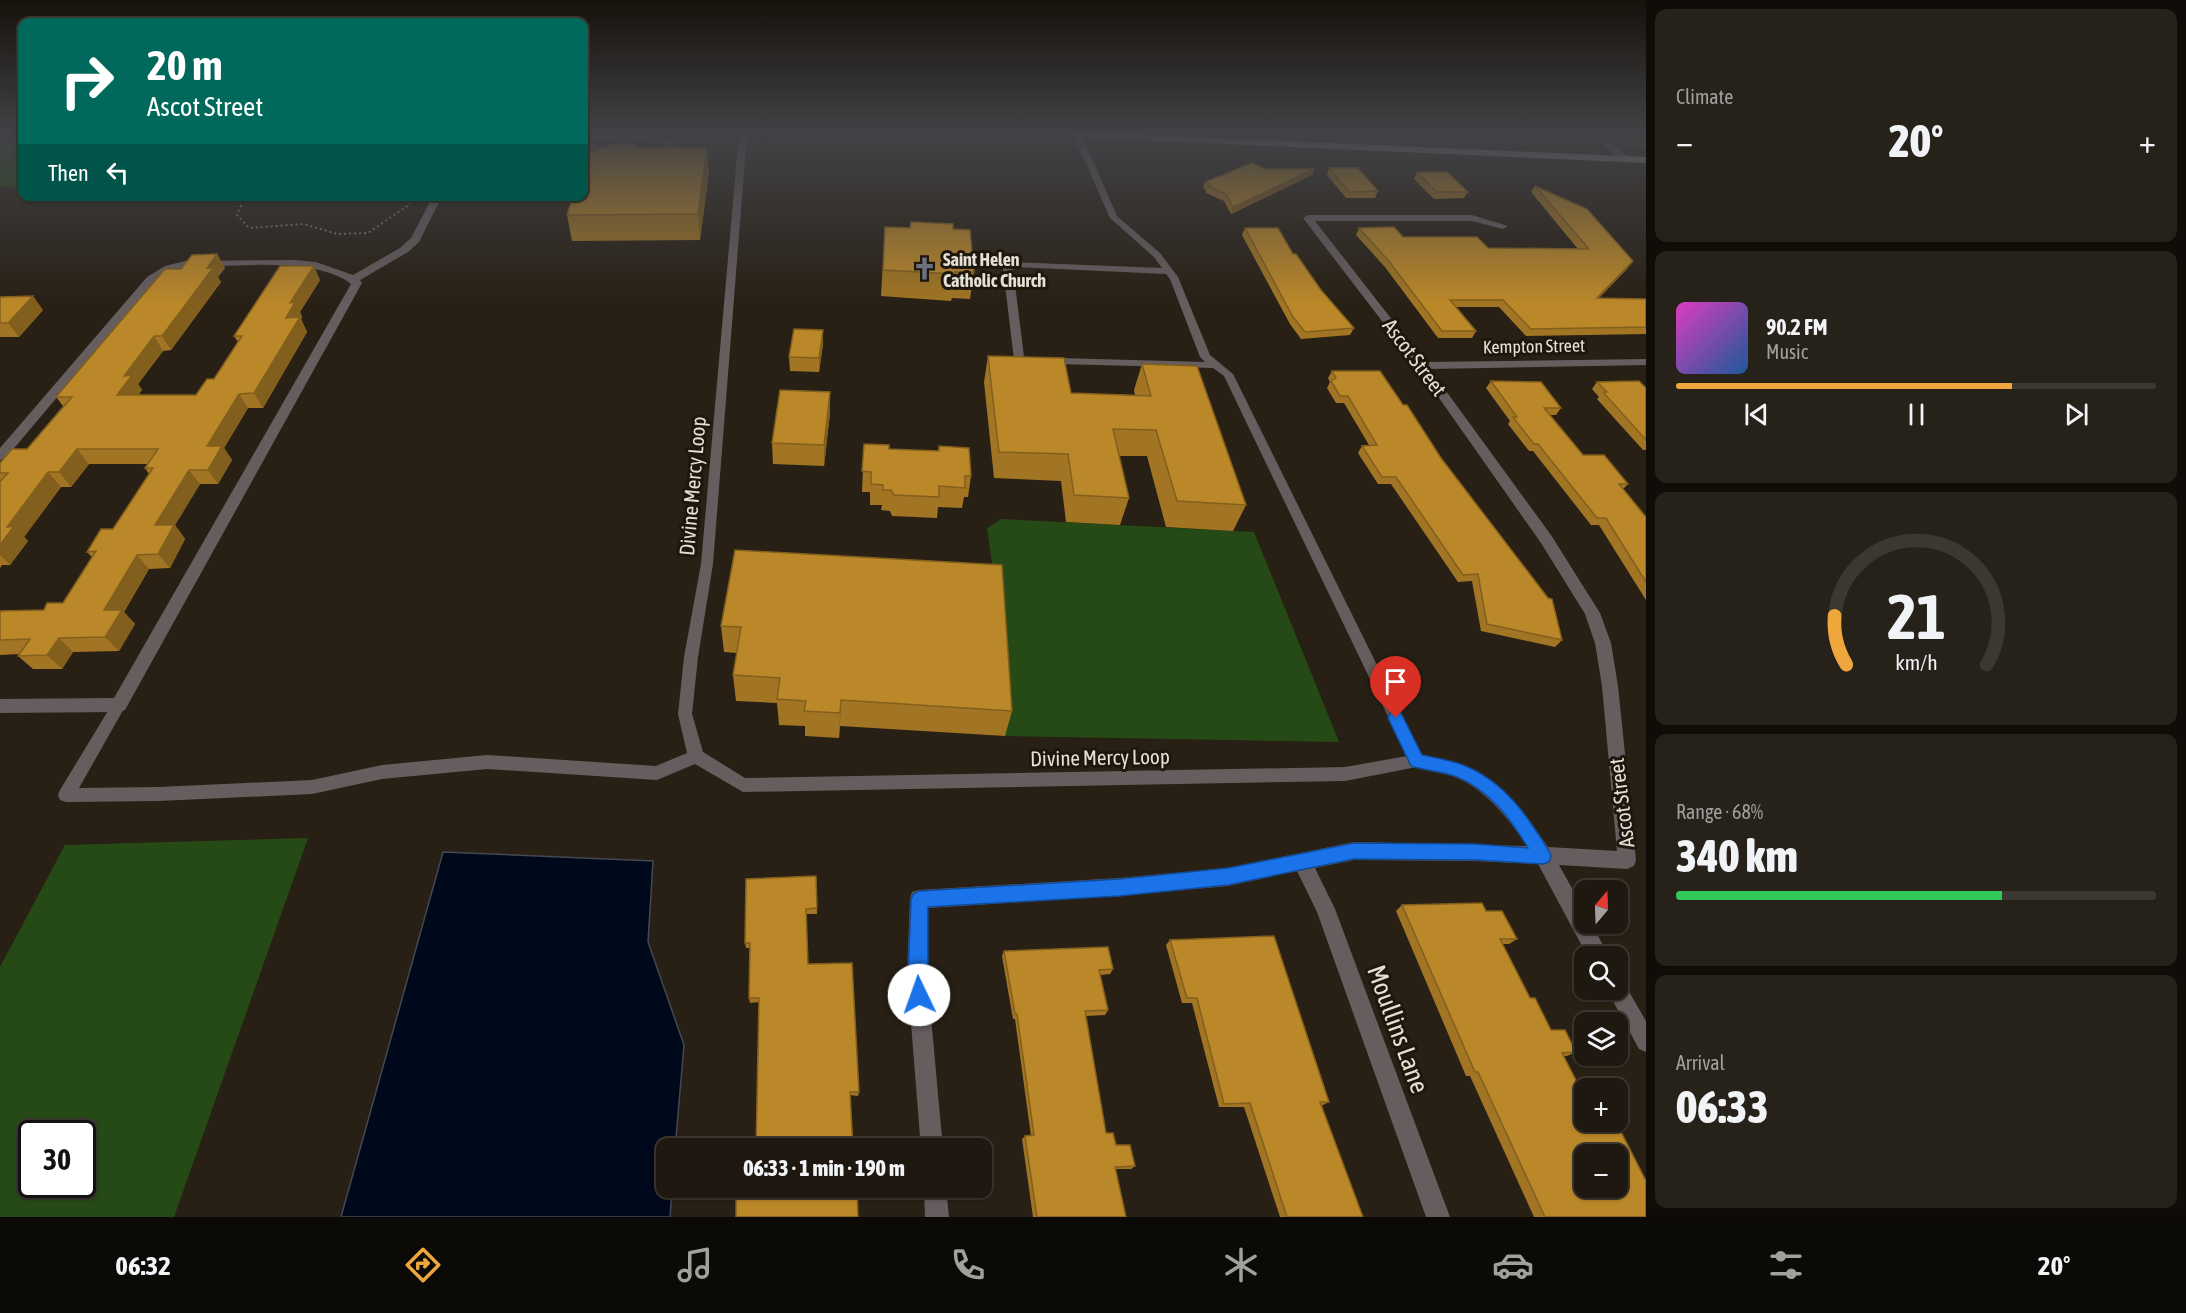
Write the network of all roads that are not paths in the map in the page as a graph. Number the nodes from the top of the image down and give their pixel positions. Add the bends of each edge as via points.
1 (738, 191) edge
2 (1100, 191) edge
3 (435, 201) edge
4 (1503, 226) dead end
5 (1169, 271) junction
6 (353, 280) junction
7 (1646, 362) edge
8 (1214, 365) junction
9 (1422, 366) junction
10 (0, 456) edge
11 (118, 705) junction
12 (0, 706) edge
13 (696, 756) junction
14 (1417, 761) junction
15 (1543, 856) junction
16 (1302, 861) junction
17 (1593, 946) edge
18 (1623, 1000) edge
19 (1646, 1042) edge
20 (931, 1138) edge
21 (936, 1198) edge
22 (937, 1217) edge
23 (1438, 1217) edge

1 - 13 lane, Divine Mercy Loop via 707,564 685,714
2 - 5 lane via 1114,218 1157,255
3 - 6 street via 415,240
4 - 9 street, Ascot Street via 1472,218 1308,218
5 - 8 lane via 1205,357
5 - 8 lane via 1012,264 1008,268 1019,360
6 - 10 street via 312,264 185,264 170,268 151,279
6 - 11 street via 357,283
7 - 9 street, Kempton Street
8 - 14 lane via 1228,374
9 - 15 street, Ascot Street via 1570,574 1592,613 1603,643 1627,860
11 - 12 street
11 - 13 lane via 66,795 312,787 382,771 487,762 657,773
13 - 14 lane, Divine Mercy Loop via 743,784 1345,774
14 - 15 street via 1460,771 1491,789 1518,816
15 - 16 street, Ascot Street via 1354,851
15 - 17 street
16 - 20 street, Ascot Street via 1228,877 919,900 917,973
16 - 23 street, Moullins Lane via 1325,909
18 - 19 street
21 - 22 street

